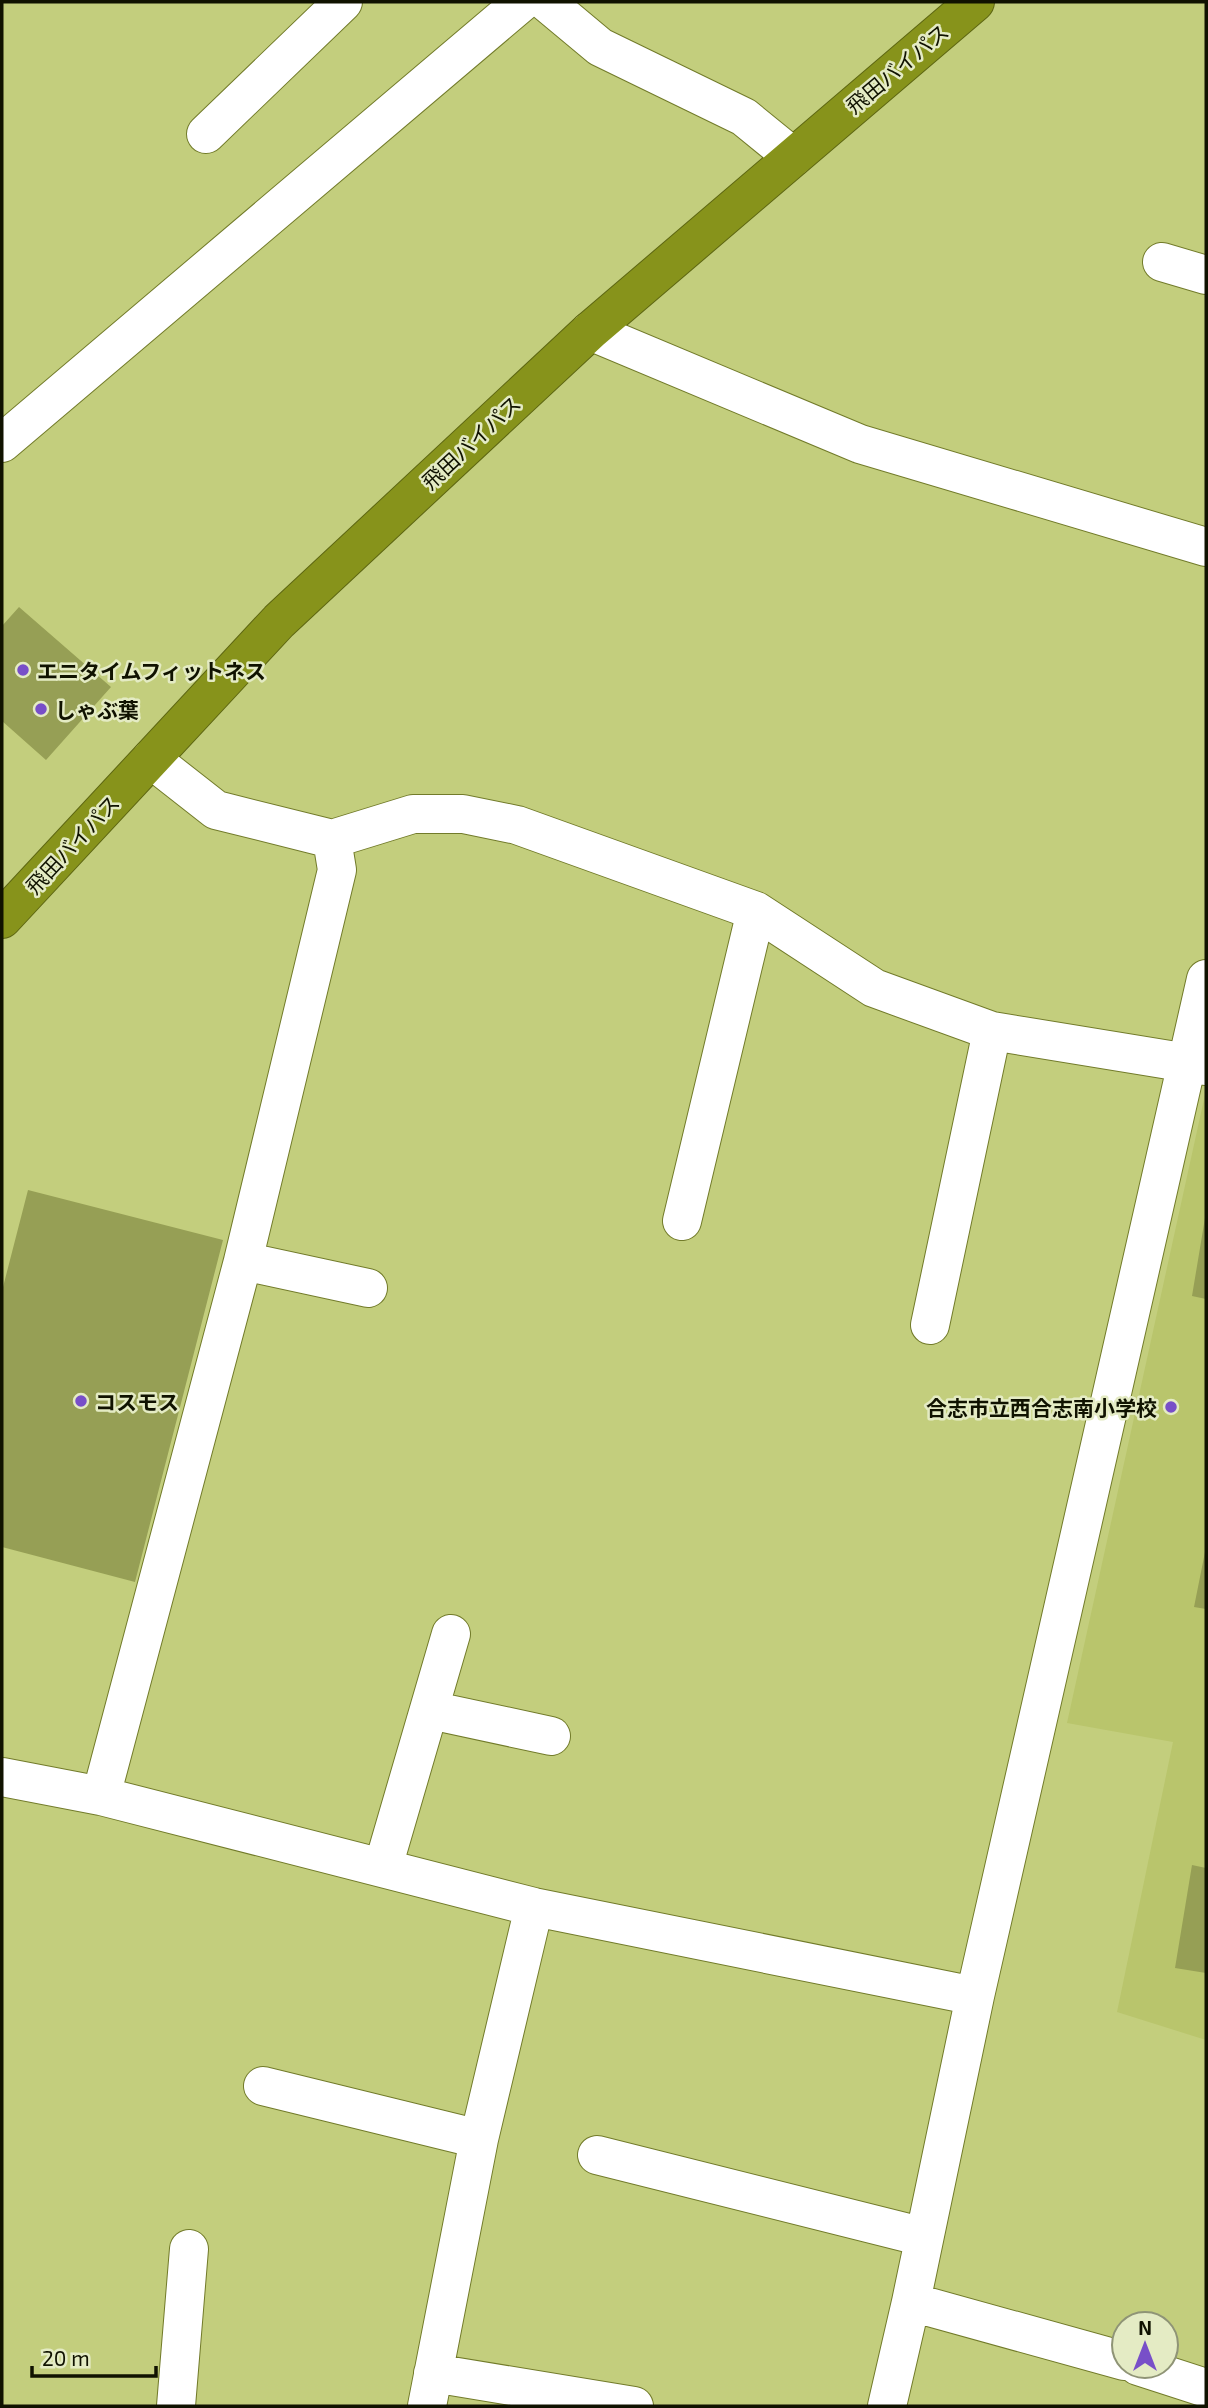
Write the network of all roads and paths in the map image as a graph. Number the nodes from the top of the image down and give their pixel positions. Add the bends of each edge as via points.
1 (343, 2) edge
2 (522, 2) edge
3 (546, 2) edge
4 (975, 2) edge
5 (206, 135) dead end
6 (793, 157) junction
7 (1162, 262) dead end
8 (1206, 275) edge
9 (590, 331) junction
10 (2, 443) edge
11 (1206, 547) edge
12 (151, 759) junction
13 (332, 839) junction
14 (756, 911) junction
15 (2, 919) edge
16 (1206, 979) edge
17 (992, 1031) junction
18 (1197, 1064) edge
19 (682, 1221) dead end
20 (243, 1261) junction
21 (368, 1288) dead end
22 (930, 1325) dead end
23 (451, 1634) dead end
24 (430, 1710) junction
25 (551, 1736) dead end
26 (2, 1777) edge
27 (101, 1796) junction
28 (383, 1867) junction
29 (534, 1907) junction
30 (975, 1996) junction
31 (263, 2086) dead end
32 (479, 2139) junction
33 (597, 2155) dead end
34 (924, 2237) junction
35 (189, 2249) dead end
36 (911, 2302) junction
37 (1110, 2357) edge
38 (1180, 2380) edge
39 (1206, 2388) edge
40 (430, 2389) edge
41 (176, 2406) edge
42 (634, 2406) edge
43 (887, 2406) edge

1 - 5 street
2 - 10 street
3 - 6 street via 600,47 744,117
4 - 6 highway, 飛田バイパス
6 - 9 highway, 飛田バイパス
7 - 8 street
9 - 11 street via 860,444
9 - 12 highway, 飛田バイパス via 279,621
12 - 13 street via 216,810
12 - 15 highway, 飛田バイパス
13 - 14 street via 413,814 463,814 517,825
13 - 20 street via 337,870
14 - 17 street via 874,988
14 - 19 street
16 - 18 street
17 - 18 street
17 - 22 street
18 - 30 street
20 - 21 street
20 - 27 street
23 - 24 street
24 - 25 street
24 - 28 street
26 - 27 street
27 - 28 street
28 - 29 street
29 - 30 street
29 - 32 street
30 - 34 street
31 - 32 street
32 - 40 street
33 - 34 street
34 - 36 street
35 - 41 street
36 - 37 street
36 - 43 street
38 - 39 street
40 - 42 street

